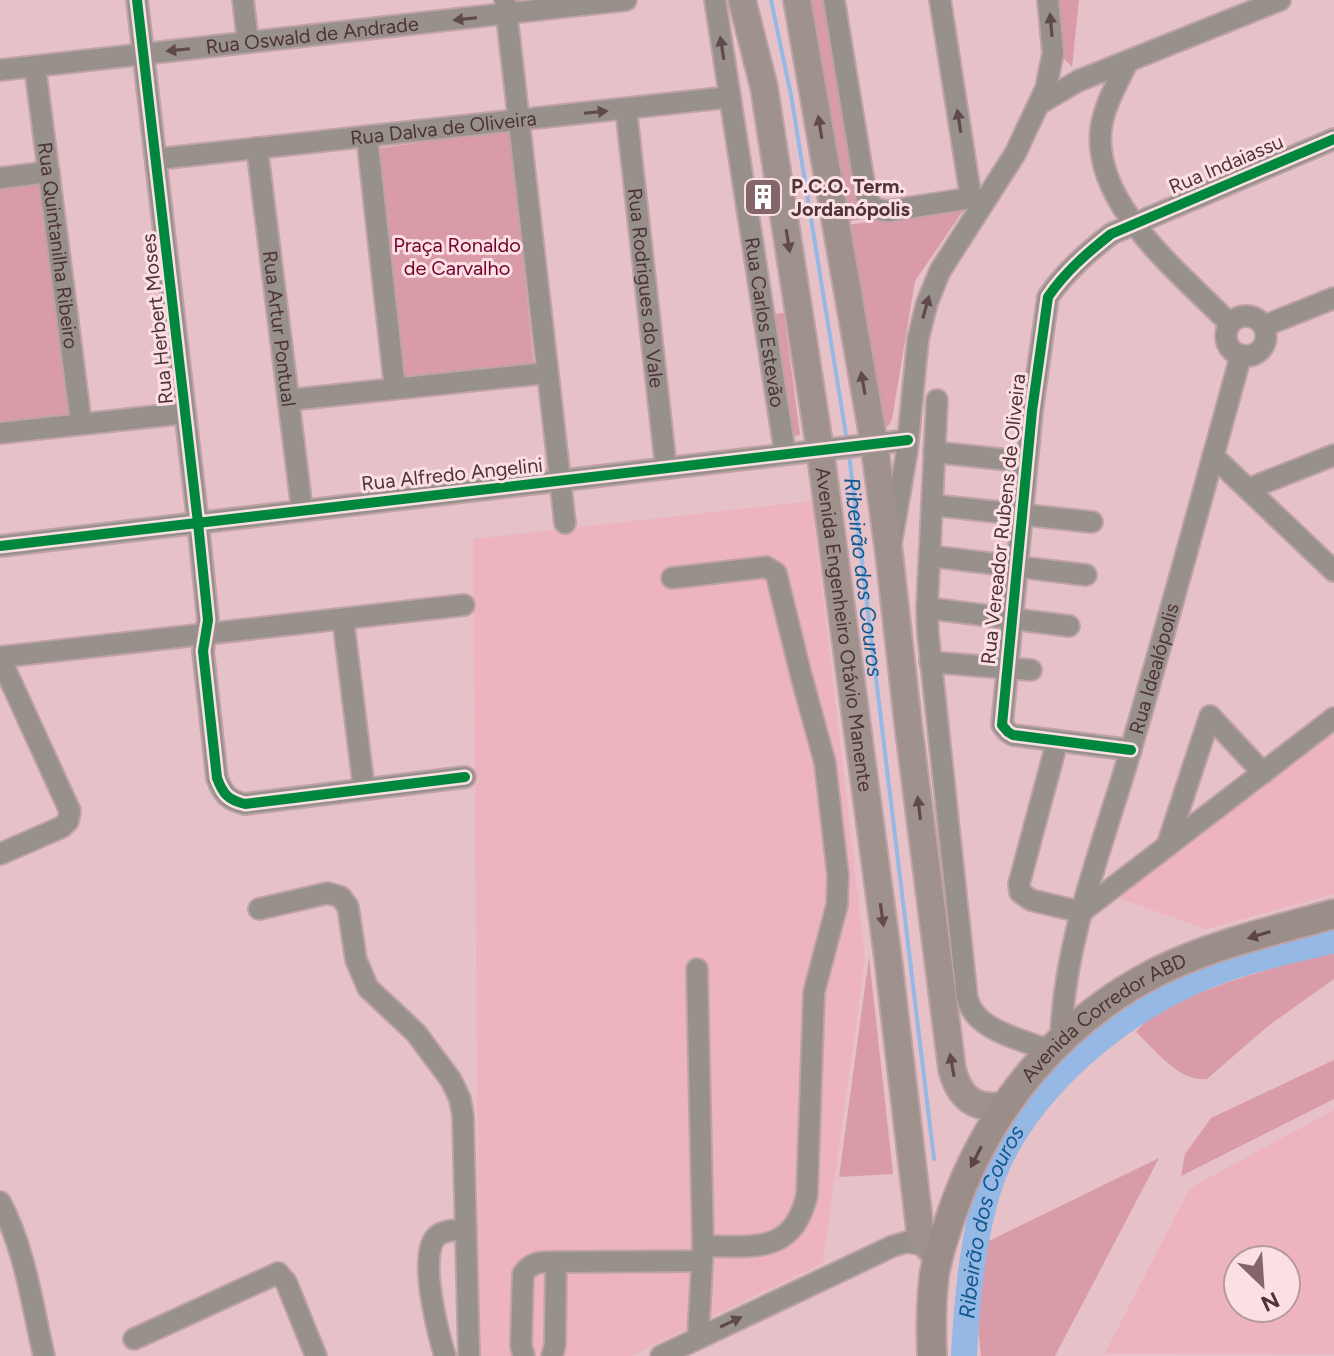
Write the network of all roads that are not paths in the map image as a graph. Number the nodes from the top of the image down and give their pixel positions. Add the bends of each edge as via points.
1 (137, 0) edge
2 (243, 0) edge
3 (626, 0) edge
4 (715, 0) edge
5 (742, 0) edge
6 (797, 0) edge
7 (834, 0) edge
8 (940, 0) edge
9 (1048, 0) edge
10 (1280, 0) edge
11 (506, 7) edge
12 (248, 42) junction
13 (143, 54) junction
14 (1128, 61) junction
15 (1052, 63) junction
16 (35, 67) junction
17 (0, 70) edge
18 (1078, 81) junction
19 (730, 97) junction
20 (1039, 104) junction
21 (626, 109) junction
22 (518, 120) junction
23 (367, 137) junction
24 (1334, 139) edge
25 (257, 148) junction
26 (157, 159) junction
27 (49, 172) junction
28 (0, 178) edge
29 (977, 201) junction
30 (1132, 223) junction
31 (1334, 298) edge
32 (1230, 324) junction
33 (1264, 326) junction
34 (1241, 355) junction
35 (546, 373) junction
36 (395, 388) junction
37 (289, 400) junction
38 (937, 400) dead end
39 (185, 413) junction
40 (81, 423) junction
41 (0, 433) edge
42 (908, 440) junction
43 (868, 444) junction
44 (826, 448) junction
45 (934, 452) junction
46 (785, 453) junction
47 (1334, 455) edge
48 (1213, 456) junction
49 (1027, 462) junction
50 (666, 468) junction
51 (559, 481) junction
52 (1248, 489) junction
53 (932, 505) junction
54 (302, 509) junction
55 (1023, 515) junction
56 (1092, 522) dead end
57 (198, 523) junction
58 (565, 523) dead end
59 (0, 546) edge
60 (889, 553) junction
61 (930, 556) junction
62 (1017, 567) junction
63 (1334, 571) edge
64 (1086, 575) dead end
65 (672, 578) dead end
66 (464, 605) dead end
67 (927, 608) junction
68 (343, 619) junction
69 (1012, 619) junction
70 (1069, 626) dead end
71 (205, 635) junction
72 (0, 657) edge
73 (930, 662) junction
74 (1006, 667) junction
75 (1031, 670) dead end
76 (1334, 718) edge
77 (1057, 742) junction
78 (1131, 750) junction
79 (1263, 773) junction
80 (465, 777) dead end
81 (364, 789) junction
82 (1167, 846) junction
83 (0, 854) edge
84 (259, 909) dead end
85 (1081, 912) junction
86 (1334, 914) edge
87 (697, 969) dead end
88 (1067, 981) junction
89 (1106, 1004) junction
90 (1055, 1044) junction
91 (1005, 1105) junction
92 (0, 1202) edge
93 (466, 1229) junction
94 (932, 1252) junction
95 (702, 1254) junction
96 (556, 1262) junction
97 (698, 1338) junction
98 (134, 1339) dead end
99 (44, 1356) edge
100 (315, 1356) edge
101 (445, 1356) edge
102 (469, 1356) edge
103 (524, 1356) edge
104 (552, 1356) edge
105 (661, 1356) edge
106 (932, 1356) edge

1 - 13 street, Rua Herbert Moses
2 - 12 street
3 - 11 street, Rua Oswald de Andrade
19 -> 4 street, Rua Carlos Estevão
5 -> 44 main road, Avenida Engenheiro Otávio Manente via 764,87
43 -> 6 main road
7 - 29 street via 871,206 888,211
29 -> 8 street
15 -> 9 street
10 - 14 street
11 -> 12 street, Rua Oswald de Andrade
11 - 22 street
12 -> 13 street, Rua Oswald de Andrade
13 - 16 street, Rua Oswald de Andrade
13 - 26 street, Rua Herbert Moses
14 - 18 street
14 - 30 street via 1101,134 1106,175
15 - 18 street via 1064,77
15 - 20 street
16 - 17 street, Rua Oswald de Andrade
16 - 27 street, Rua Quintanilha Ribeiro
18 - 20 street
19 - 21 street, Rua Dalva de Oliveira
19 - 46 street, Rua Carlos Estevão
20 - 29 street via 1015,154
22 -> 21 street, Rua Dalva de Oliveira
21 - 50 street, Rua Rodrigues do Vale
22 - 23 street, Rua Dalva de Oliveira
22 - 35 street
23 - 25 street, Rua Dalva de Oliveira
23 - 36 street
24 - 30 street, Rua Indaiassu
25 - 26 street, Rua Dalva de Oliveira
25 - 37 street, Rua Artur Pontual
26 - 39 street, Rua Herbert Moses
27 - 28 street
27 - 40 street, Rua Quintanilha Ribeiro
42 -> 29 street via 927,303
30 - 32 street
30 - 49 street, Rua Vereador Rubens de Oliveira via 1087,253 1048,297
31 - 33 street
32 - 33 street via 1248,316
32 - 34 street via 1227,342
33 - 34 street via 1263,346
34 - 48 street, Rua Idealópolis
35 - 36 street
35 - 51 street
36 - 37 street
37 - 54 street, Rua Artur Pontual
38 - 45 street
39 - 40 street
39 - 57 street, Rua Herbert Moses
40 - 41 street
42 - 43 street, Rua Alfredo Angelini
42 - 60 street
43 - 44 street, Rua Alfredo Angelini
43 - 60 main road
44 - 46 street, Rua Alfredo Angelini
44 -> 94 main road, Avenida Engenheiro Otávio Manente via 920,1230
45 - 49 street
45 - 53 street
46 - 50 street, Rua Alfredo Angelini
47 - 52 street
48 - 52 street
48 - 78 street, Rua Idealópolis
49 - 55 street, Rua Vereador Rubens de Oliveira
50 - 51 street, Rua Alfredo Angelini
51 - 54 street, Rua Alfredo Angelini
51 - 58 street
52 - 63 street
53 - 55 street
53 - 61 street
54 - 57 street, Rua Alfredo Angelini
55 - 56 street
55 - 62 street, Rua Vereador Rubens de Oliveira
57 - 59 street, Rua Alfredo Angelini
57 - 71 street, Rua Herbert Moses
91 -> 60 main road via 986,1107 967,1099 952,1069
61 - 62 street
61 - 67 street
62 - 64 street
62 - 69 street, Rua Vereador Rubens de Oliveira
65 - 95 street via 766,567 776,573 825,763 838,876 837,905 814,992 802,1215 777,1242
66 - 68 street
67 - 69 street
67 - 73 street
68 - 71 street
68 - 81 street
69 - 70 street
69 - 74 street, Rua Vereador Rubens de Oliveira
71 - 72 street
71 - 81 street, Rua Herbert Moses via 217,778 230,800 245,804
72 - 83 street via 70,811 62,827
73 - 74 street
73 - 90 street via 968,1004 989,1026
74 - 75 street
74 - 77 street, Rua Vereador Rubens de Oliveira via 1004,729
76 - 79 street
77 - 78 street, Rua Vereador Rubens de Oliveira
77 - 85 street via 1020,892 1031,900
78 - 85 street, Rua Idealópolis
79 - 82 street
79 - 82 street via 1210,716
80 - 81 street
82 - 85 street
84 - 93 street via 328,893 341,897 348,907 356,960 368,988 416,1033 460,1099
85 - 88 street, Rua Idealópolis
86 -> 89 highway, Avenida Corredor ABD via 1203,952
87 - 95 street
88 - 89 street via 1080,1000
88 - 90 street, Rua Idealópolis
89 - 90 highway, Avenida Corredor ABD
90 - 91 highway, Avenida Corredor ABD
91 -> 94 highway, Avenida Corredor ABD
92 - 99 street via 21,1253
93 - 101 street via 442,1233 431,1245 435,1327
93 - 102 street
97 -> 94 street via 893,1246 907,1242
94 - 106 highway, Avenida Corredor ABD
95 - 96 street
95 - 97 street
96 - 103 street via 535,1263 523,1274
96 - 104 street
97 - 105 street
98 - 100 street via 278,1273

